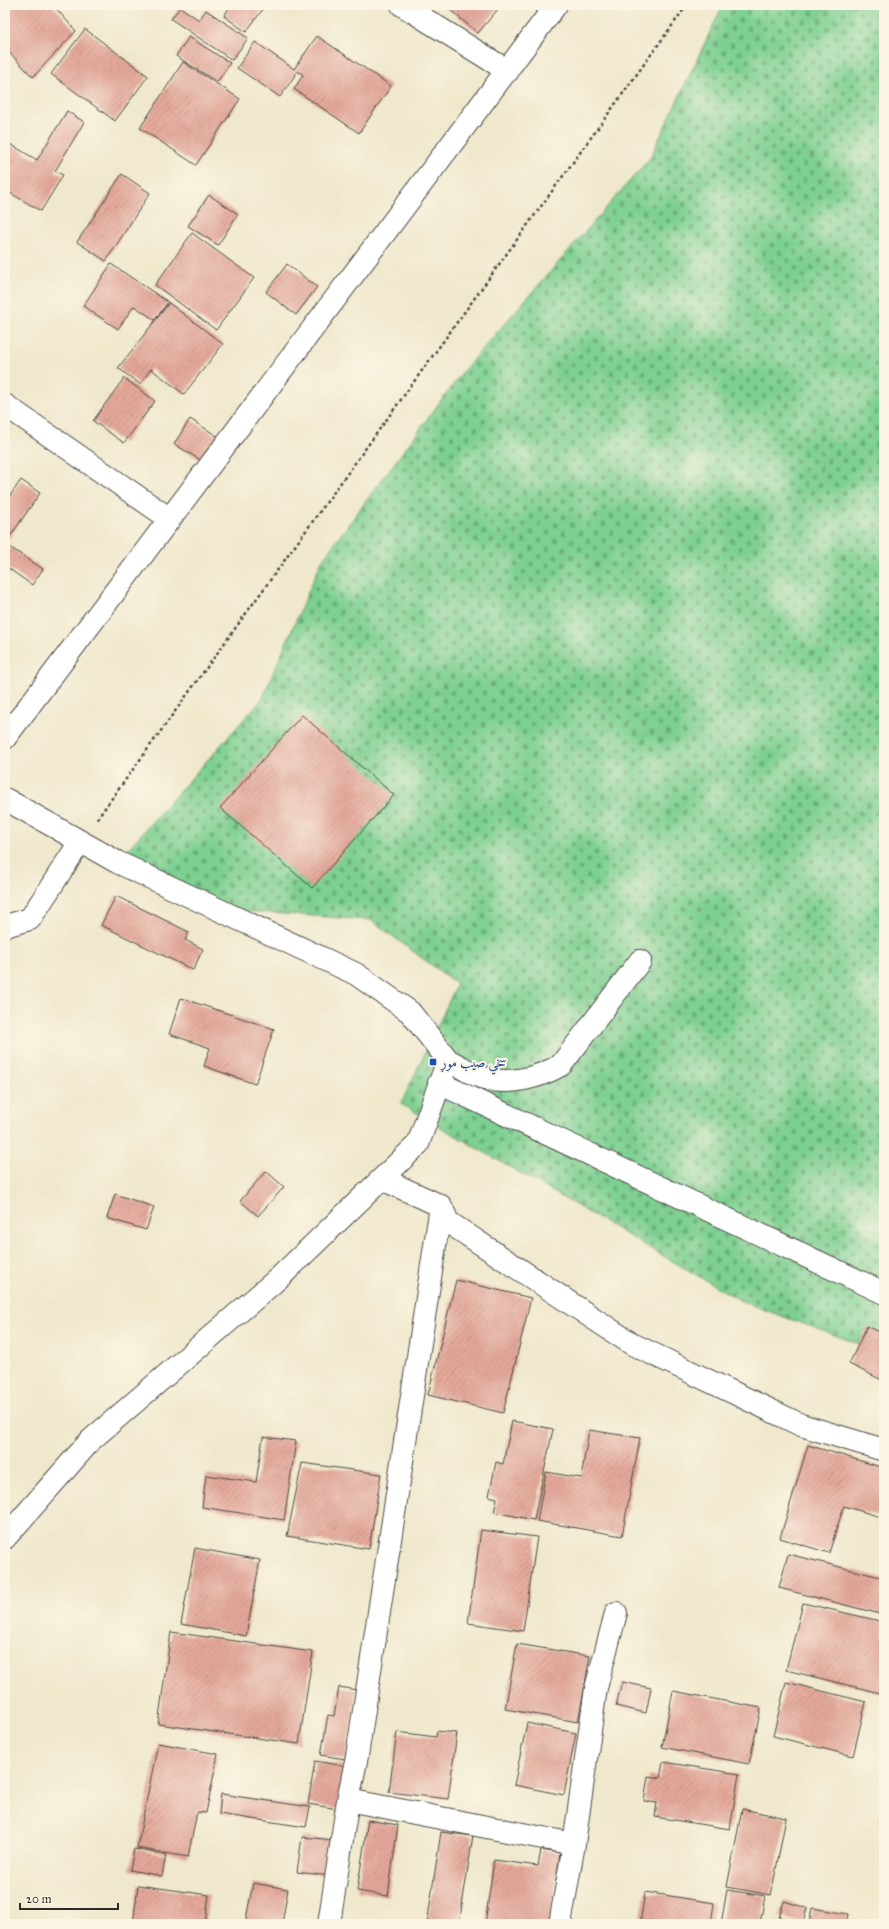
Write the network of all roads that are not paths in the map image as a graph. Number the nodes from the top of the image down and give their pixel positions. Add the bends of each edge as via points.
1 (402, 5) edge
2 (556, 5) edge
3 (508, 71) junction
4 (5, 405) edge
5 (170, 519) junction
6 (5, 738) edge
7 (5, 799) edge
8 (80, 842) junction
9 (5, 926) edge
10 (640, 961) dead end
11 (448, 1060) junction
12 (439, 1083) junction
13 (382, 1178) junction
14 (442, 1206) junction
15 (884, 1294) edge
16 (884, 1450) edge
17 (5, 1538) edge
18 (616, 1612) dead end
19 (348, 1800) junction
20 (574, 1844) junction
21 (329, 1924) edge
22 (560, 1924) edge

1 - 3 street
2 - 3 street
3 - 5 street
4 - 5 street
5 - 6 street
7 - 8 street
8 - 9 street via 30,919
8 - 11 street via 117,862 356,974 410,1012
10 - 11 street via 561,1065 544,1074 511,1081 486,1079
11 - 12 street
12 - 13 street via 418,1144
12 - 15 street
13 - 14 street
13 - 17 street via 281,1276 91,1440
14 - 16 street via 448,1222 632,1344 801,1425
14 - 19 street via 358,1756
18 - 20 street via 596,1688
19 - 20 street
19 - 21 street
20 - 22 street

